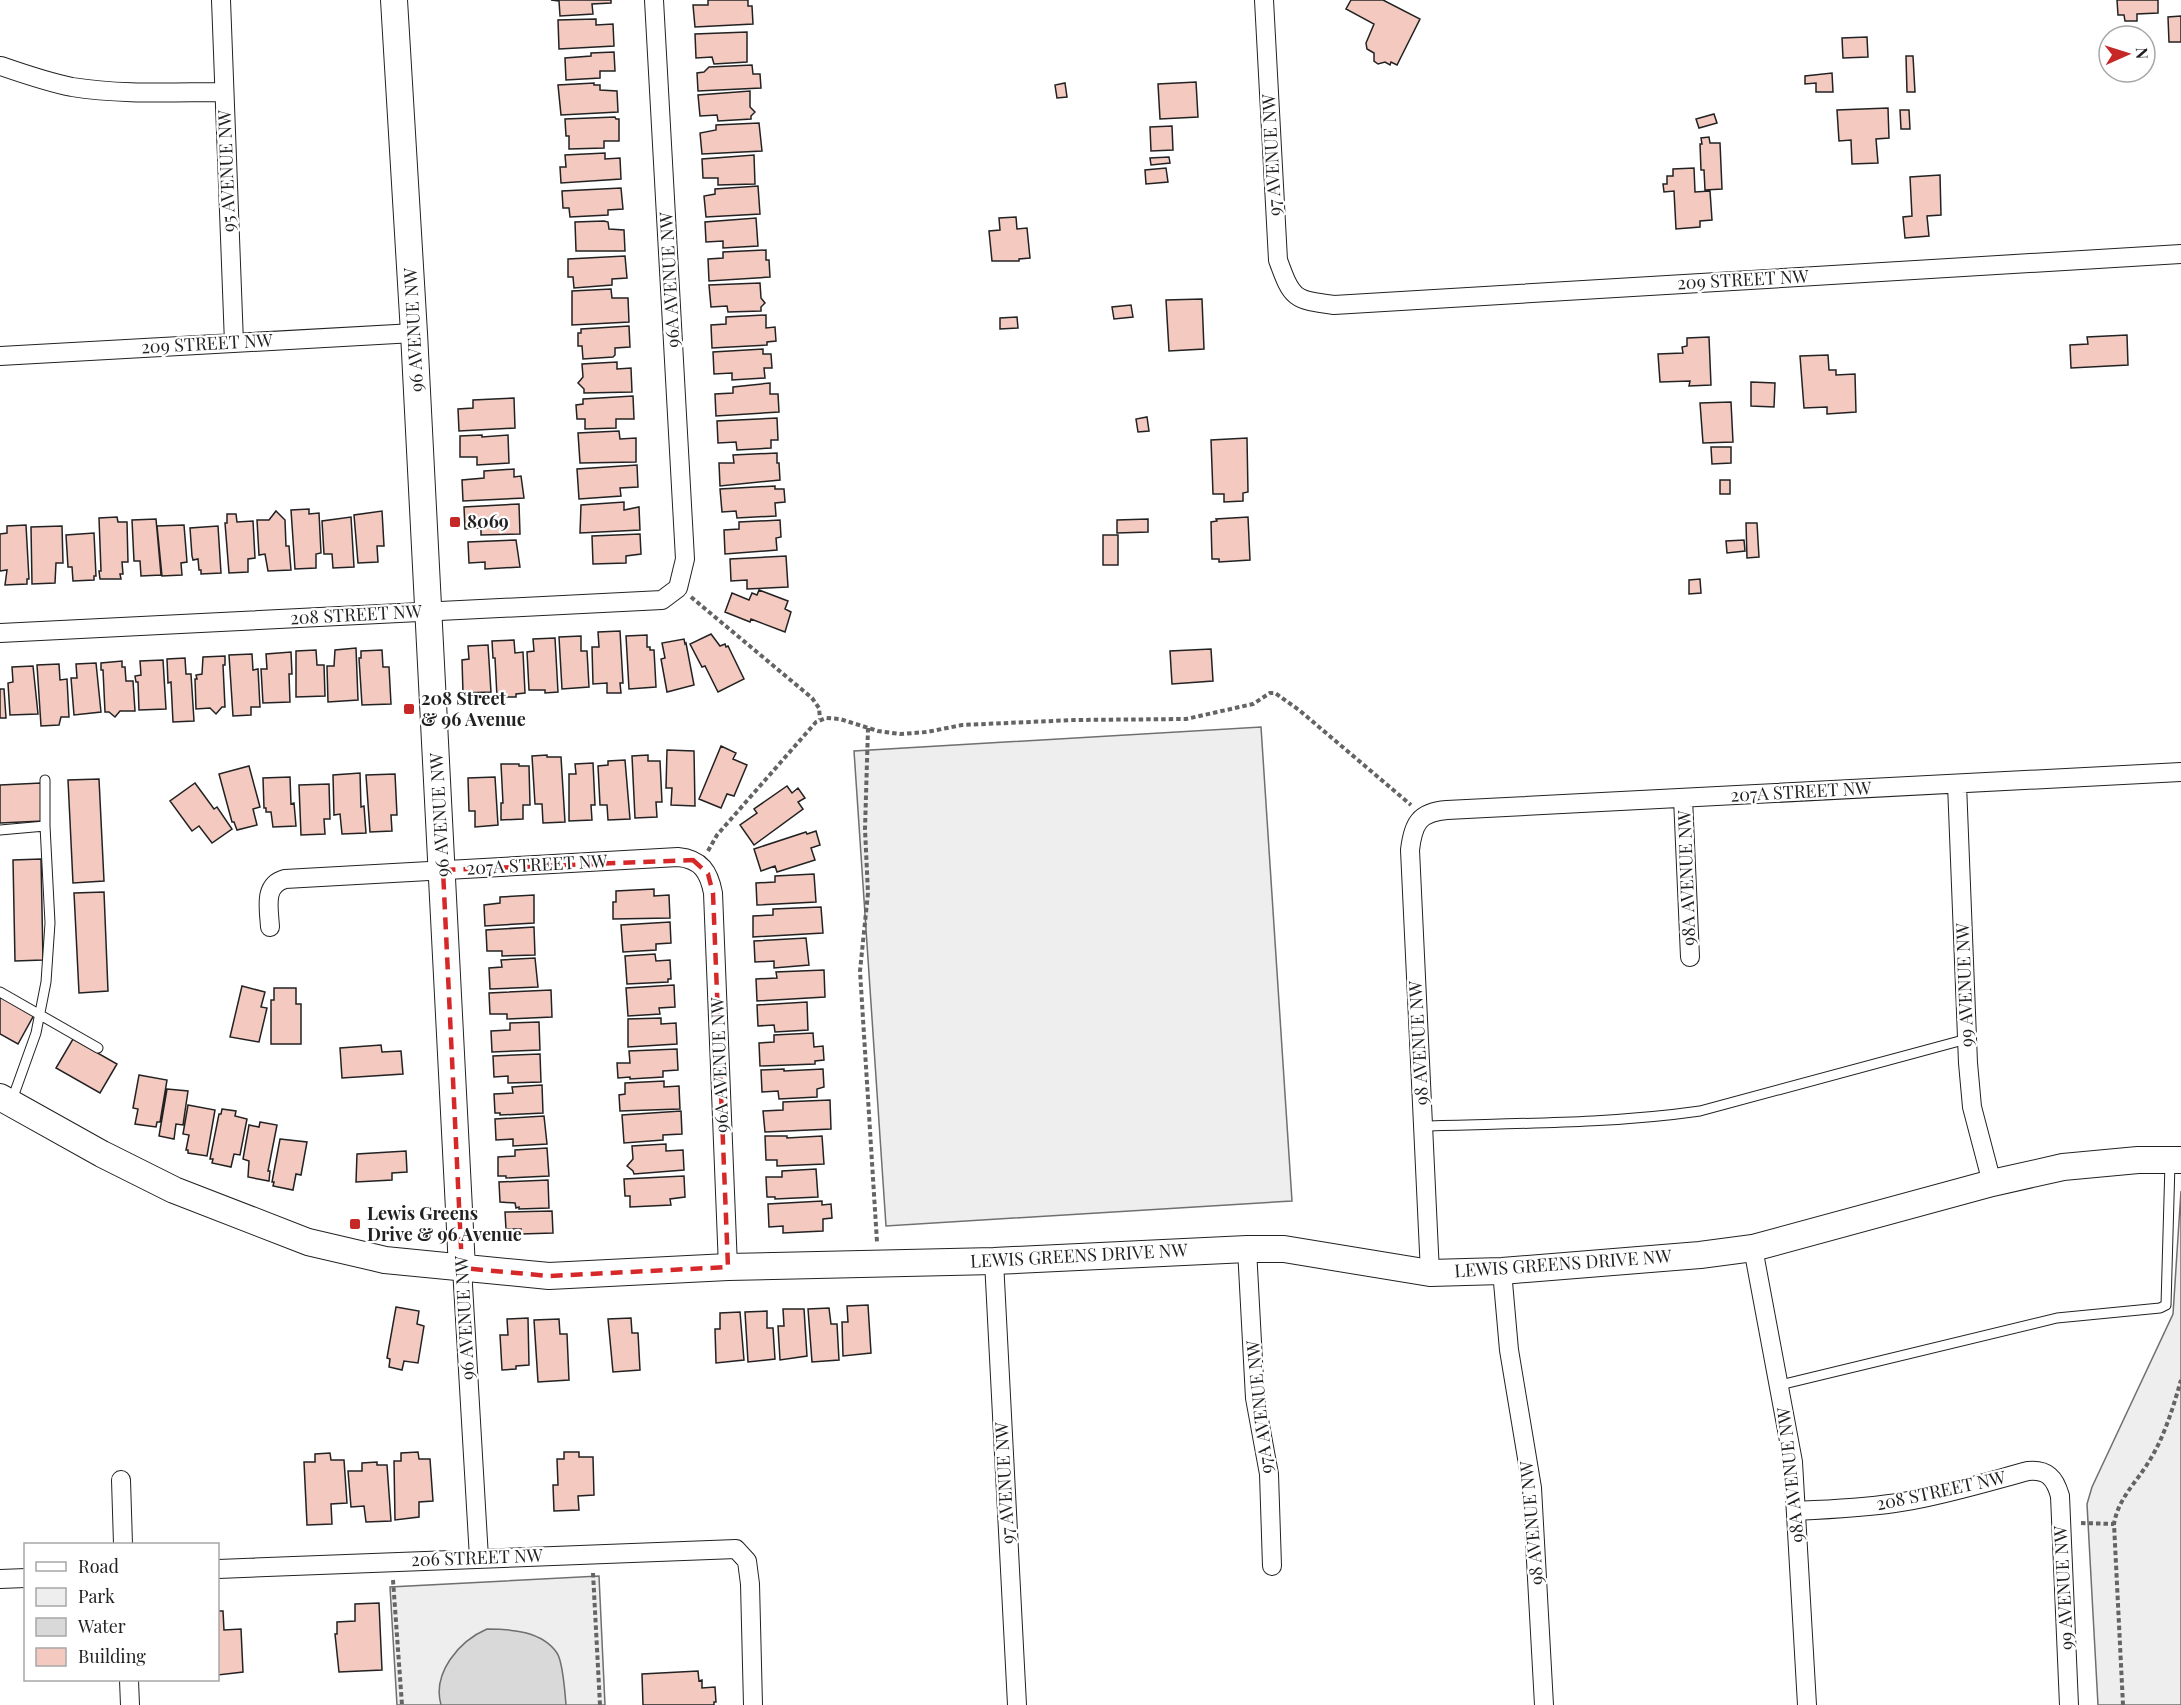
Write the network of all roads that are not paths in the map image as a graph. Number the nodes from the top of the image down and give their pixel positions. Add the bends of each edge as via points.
1 (221, 0) edge
2 (394, 0) edge
3 (654, 0) edge
4 (1264, 0) edge
5 (1, 66) edge
6 (224, 93) junction
7 (2181, 254) edge
8 (1304, 301) joint
9 (414, 333) junction
10 (234, 343) junction
11 (0, 356) edge
12 (678, 588) joint
13 (429, 611) junction
14 (0, 633) edge
15 (2181, 772) edge
16 (45, 780) dead end
17 (1957, 784) junction
18 (1683, 798) junction
19 (1423, 816) joint
20 (45, 826) junction
21 (0, 830) edge
22 (701, 865) joint
23 (442, 870) junction
24 (270, 927) dead end
25 (1690, 957) dead end
26 (0, 992) edge
27 (39, 1015) junction
28 (1967, 1039) junction
29 (98, 1048) dead end
30 (4, 1105) edge
31 (1424, 1126) junction
32 (2176, 1160) edge
33 (1992, 1183) junction
34 (1753, 1248) junction
35 (1247, 1249) junction
36 (994, 1261) junction
37 (462, 1268) junction
38 (728, 1268) junction
39 (1502, 1271) junction
40 (1430, 1273) junction
41 (1780, 1385) junction
42 (2048, 1474) joint
43 (121, 1480) dead end
44 (1797, 1511) junction
45 (123, 1543) edge
46 (479, 1558) junction
47 (1272, 1566) dead end
48 (219, 1569) edge
49 (24, 1578) edge
50 (0, 1579) edge
51 (129, 1681) edge
52 (130, 1705) edge
53 (753, 1705) edge
54 (1017, 1705) edge
55 (1544, 1705) edge
56 (1807, 1705) edge
57 (2069, 1705) edge

1 - 6 street, 95 AVENUE NW
2 - 9 street, 96 AVENUE NW
3 - 12 street, 96A AVENUE NW via 685,559
4 - 8 street, 97 AVENUE NW via 1278,260 1294,294
5 - 6 street via 72,87
6 - 10 street, 95 AVENUE NW
7 - 8 street, 209 STREET NW via 1334,304
9 - 10 street, 209 STREET NW
9 - 13 street, 96 AVENUE NW
10 - 11 street, 209 STREET NW
12 - 13 street, 208 STREET NW via 662,600
13 - 14 street, 208 STREET NW
13 - 23 street, 96 AVENUE NW
15 - 17 street, 207A STREET NW
16 - 20 lane
17 - 18 street, 207A STREET NW
17 - 28 street, 99 AVENUE NW
18 - 19 street, 207A STREET NW via 1437,810
18 - 25 street, 98A AVENUE NW
19 - 31 street, 98 AVENUE NW via 1413,831 1410,850
20 - 21 lane
20 - 27 lane via 50,923 46,982
22 - 23 street, 207A STREET NW via 678,857
22 - 38 street, 96A AVENUE NW via 713,893
23 - 24 street, 207A STREET NW via 277,881 269,891
23 - 37 street, 96 AVENUE NW
26 - 27 lane
27 - 29 lane
27 - 30 lane via 36,1033
28 - 31 lane via 1669,1116
28 - 33 street, 99 AVENUE NW via 1972,1107
30 - 37 street, LEWIS GREENS DRIVE NW via 174,1190 288,1235 385,1260
31 - 40 street, 98 AVENUE NW
32 - 33 street, LEWIS GREENS DRIVE NW via 2064,1167
32 - 41 lane via 2166,1305 2057,1318
33 - 34 street, LEWIS GREENS DRIVE NW
34 - 39 street, LEWIS GREENS DRIVE NW
34 - 41 street, 98A AVENUE NW
35 - 36 street, LEWIS GREENS DRIVE NW
35 - 40 street, LEWIS GREENS DRIVE NW via 1284,1249
35 - 47 street, 97A AVENUE NW via 1256,1398 1269,1474
36 - 38 street, LEWIS GREENS DRIVE NW
36 - 54 street, 97 AVENUE NW
37 - 38 street, LEWIS GREENS DRIVE NW via 549,1276
37 - 46 street, 96 AVENUE NW
39 - 40 street, LEWIS GREENS DRIVE NW
39 - 55 street, 98 AVENUE NW via 1509,1350 1533,1500
41 - 44 street, 98A AVENUE NW
42 - 44 street, 208 STREET NW via 2028,1471 1893,1503
42 - 57 street, 99 AVENUE NW via 2060,1496
43 - 45 street
44 - 56 street, 98A AVENUE NW
46 - 48 street, 206 STREET NW
46 - 53 street, 206 STREET NW via 736,1549 747,1562 750,1584
49 - 50 street
51 - 52 street

